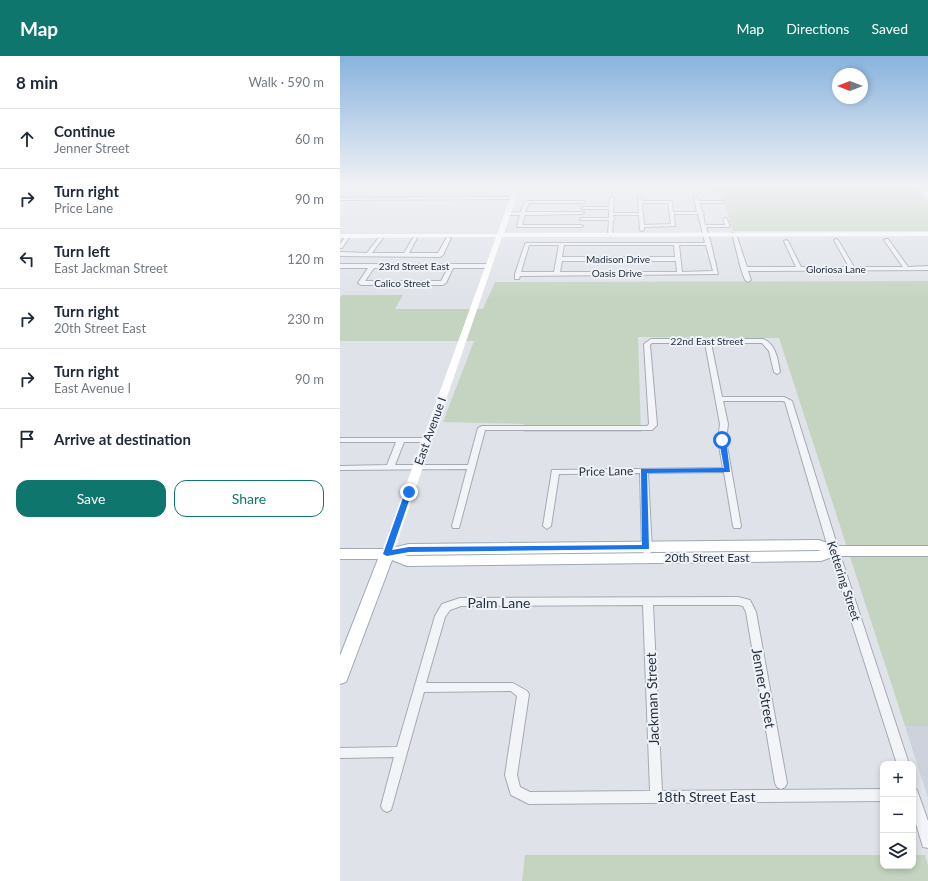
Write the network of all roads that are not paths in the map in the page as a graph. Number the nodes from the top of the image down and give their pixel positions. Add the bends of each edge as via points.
1 (504, 222) edge
2 (520, 222) edge
3 (551, 222) edge
4 (581, 222) edge
5 (611, 222) edge
6 (642, 222) edge
7 (673, 222) edge
8 (703, 222) edge
9 (727, 222) edge
10 (550, 226) junction
11 (704, 226) junction
12 (580, 232) junction
13 (734, 234) junction
14 (928, 234) edge
15 (499, 235) junction
16 (610, 235) junction
17 (707, 235) junction
18 (340, 236) edge
19 (347, 238) dead end
20 (381, 238) dead end
21 (415, 238) dead end
22 (449, 238) dead end
23 (836, 240) dead end
24 (886, 240) dead end
25 (786, 241) dead end
26 (562, 244) junction
27 (579, 244) junction
28 (616, 244) junction
29 (676, 244) junction
30 (709, 244) junction
31 (340, 247) edge
32 (340, 254) edge
33 (369, 254) junction
34 (406, 254) junction
35 (615, 259) junction
36 (677, 259) junction
37 (559, 260) junction
38 (340, 266) edge
39 (372, 266) junction
40 (451, 266) junction
41 (488, 266) junction
42 (907, 268) junction
43 (928, 268) edge
44 (744, 269) junction
45 (800, 269) junction
46 (853, 269) junction
47 (556, 273) junction
48 (680, 273) junction
49 (748, 280) dead end
50 (708, 341) junction
51 (777, 372) dead end
52 (719, 399) junction
53 (340, 440) edge
54 (401, 440) junction
55 (428, 440) junction
56 (471, 467) junction
57 (340, 468) edge
58 (390, 468) junction
59 (417, 468) junction
60 (728, 470) junction
61 (644, 471) junction
62 (456, 526) dead end
63 (547, 526) dead end
64 (737, 526) dead end
65 (834, 551) junction
66 (928, 551) edge
67 (647, 552) junction
68 (340, 554) edge
69 (387, 554) junction
70 (648, 601) junction
71 (738, 601) joint
72 (340, 677) edge
73 (420, 688) junction
74 (401, 752) junction
75 (340, 753) edge
76 (902, 761) edge
77 (781, 783) dead end
78 (880, 795) edge
79 (656, 797) junction
80 (914, 797) edge
81 (387, 806) dead end
82 (928, 842) edge

1 - 15 main road, East Avenue I
2 - 10 street via 519,226
3 - 10 street
4 - 12 street
5 - 16 street
6 - 7 street via 642,228 673,226
8 - 11 street
9 - 11 street via 728,226
10 - 12 street
11 - 17 street
12 - 15 main road
12 - 16 main road
12 - 27 street
13 - 14 main road
13 - 17 main road
13 - 44 street
15 - 18 main road
15 - 41 main road, East Avenue I
16 - 17 main road
17 - 30 street
19 - 31 street
20 - 33 street
21 - 34 street
22 - 34 street via 440,255
23 - 46 street
24 - 42 street
25 - 45 street
26 - 27 street
26 - 37 street
26 - 47 street, Oasis Drive via 527,244 518,276
27 - 28 street
28 - 29 street
28 - 35 street
29 - 30 street
29 - 36 street
30 - 48 street, Oasis Drive via 716,273
32 - 33 street
33 - 34 street
35 - 36 street, Madison Drive
35 - 37 street, Madison Drive
36 - 48 street
37 - 47 street
38 - 39 street, 23rd Street East
39 - 40 street, 23rd Street East
39 - 40 street, Calico Street via 361,283 443,283
40 - 41 street, 23rd Street East
41 - 55 main road, East Avenue I
42 - 43 street, Gloriosa Lane
42 - 46 street, Gloriosa Lane
44 - 45 street, Gloriosa Lane
44 - 49 street
45 - 46 street, Gloriosa Lane
47 - 48 street, Oasis Drive
50 - 51 street, 22nd East Street via 763,341 769,344
50 - 52 street
50 - 56 street, 22nd East Street via 647,344 653,425 649,428 482,428
52 - 60 street via 724,424 722,440
52 - 65 street, Kettering Street via 788,401
53 - 54 street
54 - 55 street
54 - 58 street
55 - 59 main road, East Avenue I
56 - 59 street
56 - 62 street
57 - 58 street
58 - 59 street
59 - 69 main road, East Avenue I
60 - 61 street, Price Lane
60 - 64 street
61 - 63 street, Price Lane via 555,472
61 - 67 street
65 - 66 main road, 20th Street East
65 - 67 main road, 20th Street East via 821,556
65 - 76 street, Kettering Street
67 - 69 main road, 20th Street East via 407,561
68 - 69 main road, 20th Street East
69 - 72 main road, East Avenue I
70 - 71 street, Palm Lane
70 - 73 street, Palm Lane via 453,604 446,607 440,616
70 - 79 street, Jackman Street
71 - 77 street, Jenner Street via 747,603 751,612
73 - 74 street, Palm Lane
73 - 79 street, 18th Street East via 513,687 523,694 511,775 515,791 529,798
74 - 75 street
74 - 81 street, Palm Lane
78 - 79 street, 18th Street East
80 - 82 street

